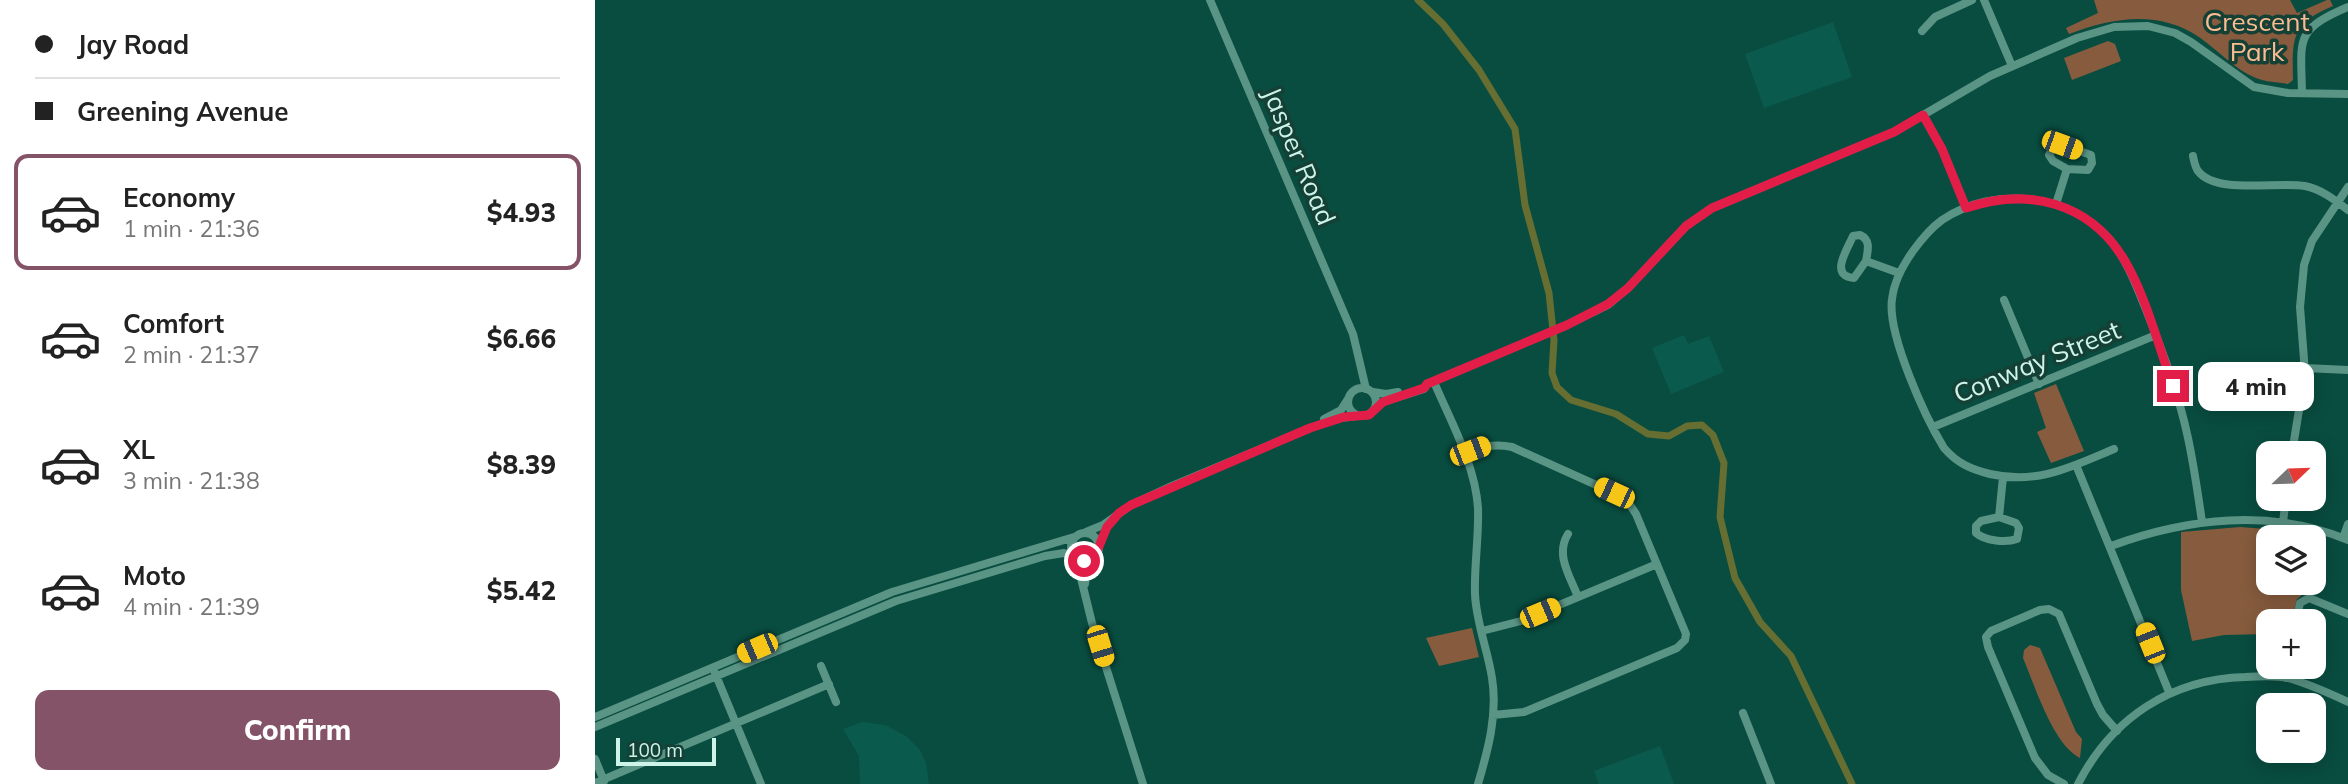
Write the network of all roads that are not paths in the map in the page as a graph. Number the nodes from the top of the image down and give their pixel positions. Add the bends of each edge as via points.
1 (1210, 0) edge
2 (1972, 0) edge
3 (1984, 0) edge
4 (2348, 7) edge
5 (1922, 32) dead end
6 (2012, 66) junction
7 (2302, 93) junction
8 (2348, 93) edge
9 (1923, 115) junction
10 (2193, 156) dead end
11 (2067, 169) junction
12 (2348, 187) edge
13 (2338, 202) junction
14 (2056, 204) junction
15 (1966, 208) junction
16 (2348, 209) edge
17 (1866, 261) junction
18 (1899, 273) junction
19 (2004, 300) dead end
20 (1349, 329) junction
21 (2156, 335) junction
22 (2305, 368) junction
23 (2348, 370) edge
24 (1431, 383) junction
25 (2039, 384) junction
26 (1370, 391) junction
27 (1350, 396) junction
28 (1376, 407) junction
29 (1357, 416) junction
30 (1933, 427) junction
31 (1310, 428) junction
32 (2294, 441) edge
33 (2114, 449) dead end
34 (1464, 453) junction
35 (2076, 465) junction
36 (2003, 477) junction
37 (2284, 511) edge
38 (1999, 517) junction
39 (1112, 519) junction
40 (2202, 522) junction
41 (2283, 522) junction
42 (2348, 524) edge
43 (1086, 532) junction
44 (1568, 534) dead end
45 (1074, 537) junction
46 (2346, 539) edge
47 (1099, 545) junction
48 (2111, 546) junction
49 (1075, 557) junction
50 (1092, 559) junction
51 (1657, 564) junction
52 (1578, 597) junction
53 (1087, 605) junction
54 (2299, 609) edge
55 (2348, 614) edge
56 (824, 621) junction
57 (828, 630) junction
58 (1482, 631) junction
59 (821, 666) dead end
60 (712, 667) junction
61 (716, 677) junction
62 (2256, 677) edge
63 (2289, 679) edge
64 (829, 684) junction
65 (2169, 692) junction
66 (836, 702) dead end
67 (2348, 702) edge
68 (1743, 713) dead end
69 (1493, 715) junction
70 (595, 718) edge
71 (736, 724) junction
72 (595, 727) edge
73 (2117, 731) junction
74 (595, 759) edge
75 (601, 782) edge
76 (761, 784) edge
77 (1143, 784) edge
78 (1478, 784) edge
79 (1771, 784) edge
80 (2064, 784) edge
81 (2078, 784) edge

1 - 20 street, Jasper Road
2 - 5 street via 1935,16
3 - 6 street
4 - 7 street via 2320,19 2305,36
6 - 7 street via 2095,32 2148,26 2191,42 2254,87
6 - 9 street
7 - 8 street
9 - 15 street
9 - 24 street via 1894,132 1705,212 1620,296 1594,313
10 - 13 street via 2196,169 2218,182 2303,186
11 - 11 street via 2088,170 2091,155 2054,146 2049,155
11 - 14 street
12 - 13 street
13 - 16 street
13 - 22 street via 2312,241 2302,274 2299,307
14 - 15 street via 2012,198
14 - 21 street via 2092,223 2112,242
15 - 18 street via 1928,234
17 - 17 street via 1865,237 1853,236 1841,272 1854,278
17 - 18 street
18 - 30 street via 1892,299 1894,332
19 - 25 street
20 - 26 street, Jasper Road
20 - 27 street, Jasper Road via 1358,375
21 - 25 street, Conway Street
21 - 40 street via 2188,437
22 - 23 street
22 - 32 street
24 - 26 street via 1389,394
24 - 28 street
24 - 34 street
25 - 30 street, Conway Street
26 - 27 street via 1359,388
26 - 28 street
27 - 29 street via 1351,411
27 - 31 street via 1341,410
28 - 29 street via 1369,415
29 - 31 street
30 - 36 street via 1953,458 1971,470
31 - 39 street via 1172,486
33 - 35 street
34 - 51 street via 1484,446 1512,447 1614,493 1636,514
34 - 58 street via 1478,509 1475,596
35 - 36 street via 2037,477
35 - 48 street
36 - 38 street
37 - 41 street
38 - 38 street via 2016,523 2017,539 1982,538 1976,533 1981,521
39 - 43 street
39 - 47 street
40 - 41 street
40 - 48 street
41 - 46 street
42 - 46 street
43 - 45 street
43 - 47 street
44 - 52 street via 1561,552
45 - 49 street via 1070,548
45 - 56 street via 892,592
47 - 50 street
48 - 65 street
49 - 50 street
49 - 53 street
49 - 57 street via 1045,556 896,601
50 - 53 street via 1086,575
51 - 52 street
51 - 69 street via 1685,628 1685,640 1677,648 1524,712
52 - 58 street via 1521,621
53 - 77 street
54 - 55 street via 2309,598
56 - 57 street
56 - 60 street
57 - 61 street
58 - 69 street via 1493,682
59 - 64 street
60 - 61 street
60 - 70 street
61 - 71 street
61 - 72 street
62 - 65 street via 2234,677
63 - 67 street
64 - 66 street
64 - 71 street
65 - 73 street
68 - 79 street
69 - 78 street
71 - 75 street
71 - 76 street
73 - 80 street via 2097,704 2059,614 2040,610 1991,631 1986,637 1988,647 2035,758 2048,775
73 - 81 street
74 - 75 street

